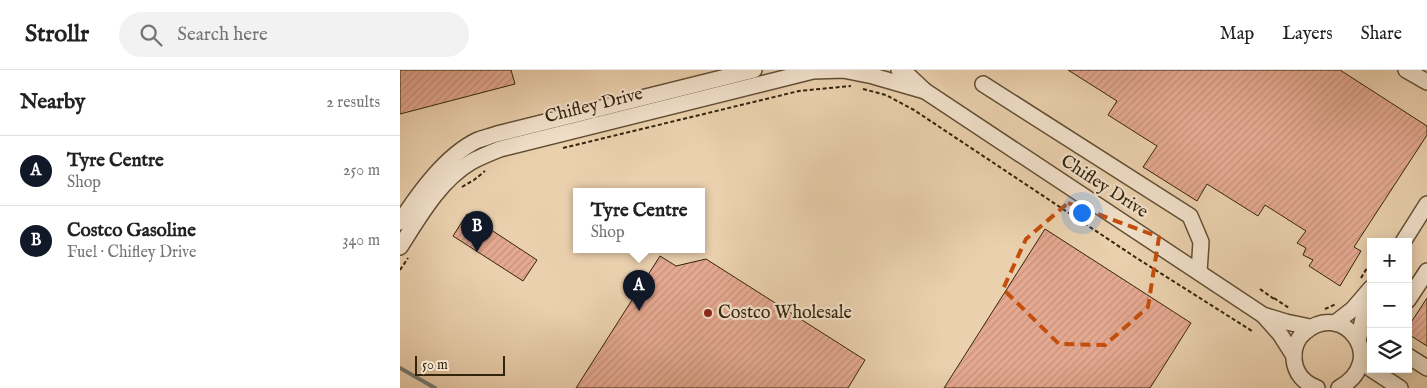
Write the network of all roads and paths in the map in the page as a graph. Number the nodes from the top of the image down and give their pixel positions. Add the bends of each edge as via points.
1 (754, 70) edge
2 (899, 70) edge
3 (1406, 70) edge
4 (1427, 82) edge
5 (983, 84) dead end
6 (853, 86) dead end
7 (861, 88) dead end
8 (924, 91) junction
9 (557, 150) dead end
10 (486, 170) dead end
11 (456, 190) dead end
12 (1427, 204) edge
13 (400, 222) edge
14 (1406, 238) edge
15 (405, 251) edge
16 (400, 270) edge
17 (1427, 271) edge
18 (1199, 272) junction
19 (1365, 284) edge
20 (1260, 289) dead end
21 (1412, 294) edge
22 (1341, 301) dead end
23 (1290, 308) dead end
24 (1367, 308) edge
25 (1323, 310) dead end
26 (1263, 315) junction
27 (1335, 323) junction
28 (1310, 327) junction
29 (1252, 331) dead end
30 (1358, 341) junction
31 (1294, 356) junction
32 (1412, 359) edge
33 (1367, 365) edge
34 (1367, 368) edge
35 (1427, 368) edge
36 (1298, 372) junction
37 (1377, 373) edge
38 (1348, 386) edge
39 (1293, 388) edge
40 (1317, 388) edge
41 (1400, 388) edge

1 - 13 street, Chifley Drive via 477,141 430,180
2 - 8 street, Chifley Drive
3 - 4 street
5 - 18 street via 1190,216 1201,242
6 - 9 path via 799,91
7 - 29 path via 886,95 914,110
8 - 15 street, Chifley Drive via 844,70 813,71 500,149 471,162 447,182 418,220
8 - 18 street, Chifley Drive
10 - 11 path
12 - 14 street
15 - 16 path
17 - 21 street
18 - 26 street, Chifley Drive
19 - 27 street via 1353,309
20 - 23 path
22 - 25 path
24 - 30 street
26 - 28 street, Chifley Drive
26 - 31 street, Chifley Drive
27 - 28 street
27 - 30 street via 1352,333
28 - 31 street via 1296,345
30 - 33 street
31 - 36 street, Chifley Drive
32 - 35 street
34 - 38 street
36 - 39 street
36 - 40 street via 1303,380
37 - 41 street

